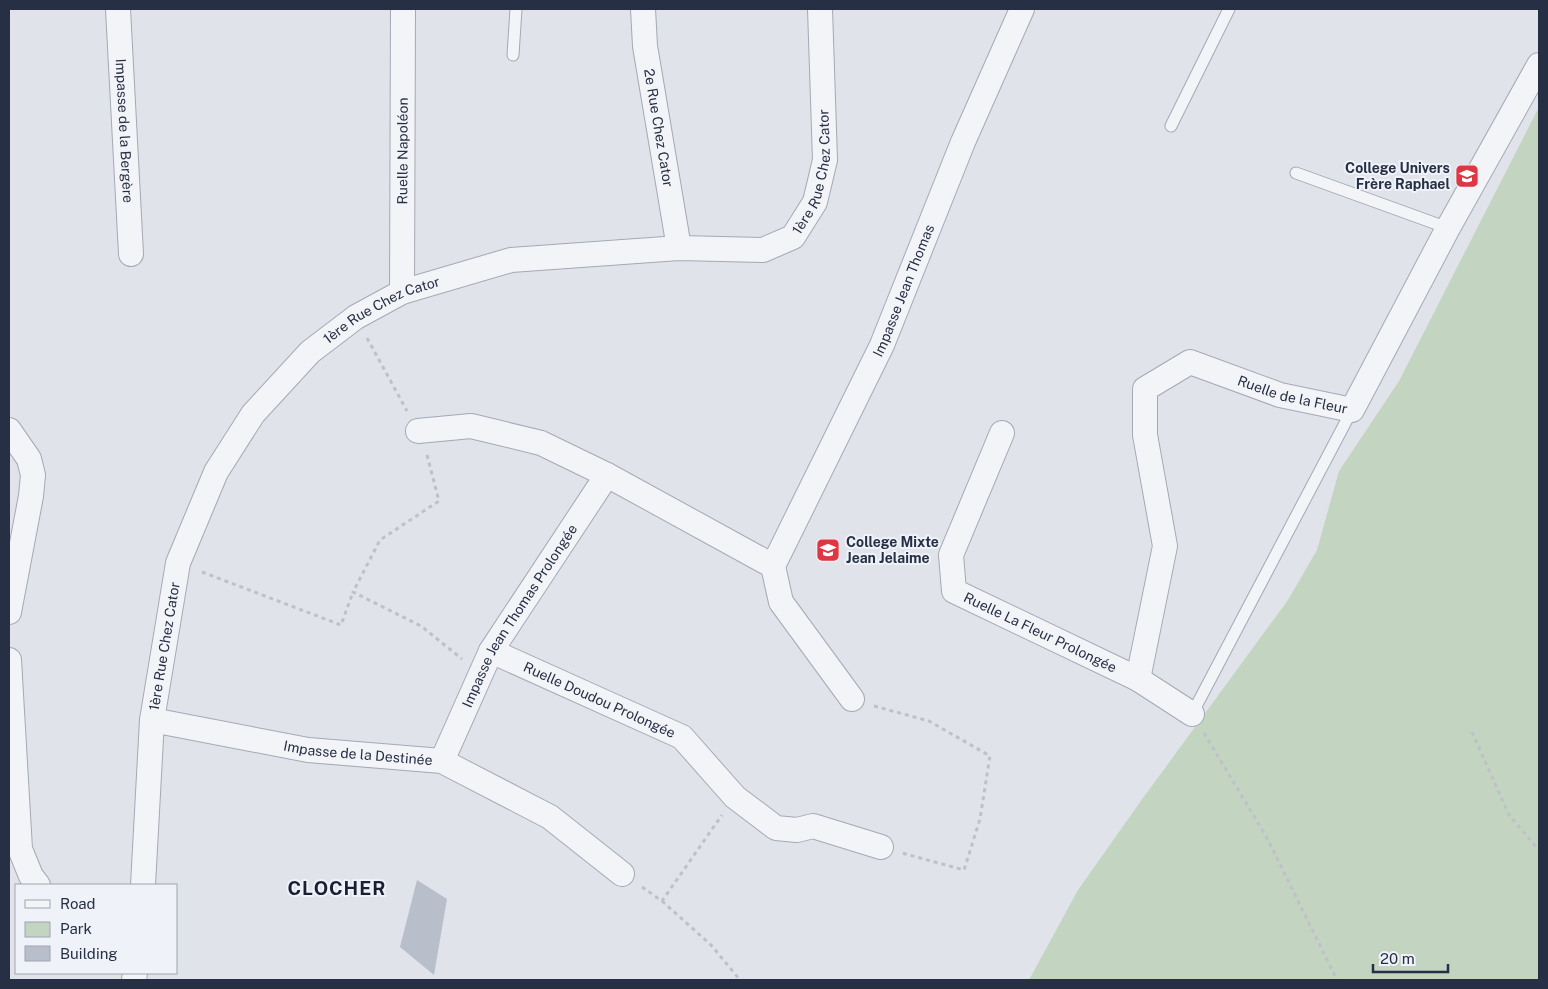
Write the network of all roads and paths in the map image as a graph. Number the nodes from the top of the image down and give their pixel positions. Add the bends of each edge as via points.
1 (118, 9) edge
2 (403, 9) edge
3 (516, 9) edge
4 (643, 9) edge
5 (820, 9) edge
6 (1022, 9) edge
7 (1229, 9) edge
8 (513, 55) dead end
9 (1539, 65) edge
10 (1171, 126) dead end
11 (1296, 173) dead end
12 (1448, 228) junction
13 (679, 248) junction
14 (131, 254) dead end
15 (402, 292) junction
16 (356, 317) junction
17 (1352, 410) junction
18 (9, 430) edge
19 (418, 430) junction
20 (1002, 433) dead end
21 (607, 475) junction
22 (178, 563) junction
23 (773, 566) junction
24 (353, 592) junction
25 (9, 612) edge
26 (491, 651) junction
27 (9, 660) edge
28 (481, 674) junction
29 (1138, 679) junction
30 (852, 699) joint
31 (1192, 714) junction
32 (152, 720) junction
33 (1472, 732) dead end
34 (442, 761) junction
35 (735, 796) junction
36 (880, 847) joint
37 (1539, 850) edge
38 (622, 874) joint
39 (37, 884) edge
40 (143, 884) edge
41 (662, 901) junction
42 (740, 980) edge
43 (1337, 980) edge

1 - 14 street, Impasse de la Bergère
2 - 15 street, Ruelle Napoléon
3 - 8 lane
4 - 13 street, 2e Rue Chez Cator via 645,46
5 - 13 street, 1ère Rue Chez Cator via 825,160 815,202 793,237 763,250
6 - 23 street, Impasse Jean Thomas via 963,142 882,346
7 - 10 lane
9 - 12 street, Ruelle de la Fleur
11 - 12 lane
12 - 17 street, Ruelle de la Fleur
13 - 15 street, 1ère Rue Chez Cator via 511,260
15 - 16 street, 1ère Rue Chez Cator
16 - 19 path
16 - 22 street, 1ère Rue Chez Cator via 310,352 253,414 216,472
17 - 29 street, Ruelle de la Fleur via 1280,395 1190,362 1145,390 1144,435 1165,546
17 - 31 lane
18 - 25 street via 29,459 33,475
19 - 21 street via 471,426 541,443
19 - 24 path via 439,501 380,540
20 - 29 street, Ruelle La Fleur Prolongée via 951,556 954,591
21 - 23 street
21 - 26 street, Impasse Jean Thomas Prolongée
22 - 24 path via 341,625
22 - 32 street, 1ère Rue Chez Cator
23 - 30 street via 781,602
24 - 28 path via 421,626
26 - 28 street, Impasse Jean Thomas Prolongée
26 - 35 street, Ruelle Doudou Prolongée via 682,737
27 - 39 street via 20,849
28 - 34 street, Impasse Jean Thomas Prolongée
29 - 31 street, Ruelle La Fleur Prolongée
30 - 36 path via 929,721 990,756 980,818 964,870
31 - 43 path via 1267,838
32 - 34 street, Impasse de la Destinée via 308,750
32 - 40 street, 1ère Rue Chez Cator
33 - 37 path via 1509,815
34 - 38 street, Impasse de la Destinée via 550,817
35 - 36 street, Ruelle Doudou Prolongée via 776,828 797,830 813,826
35 - 41 path
38 - 41 path
41 - 42 path via 711,945

